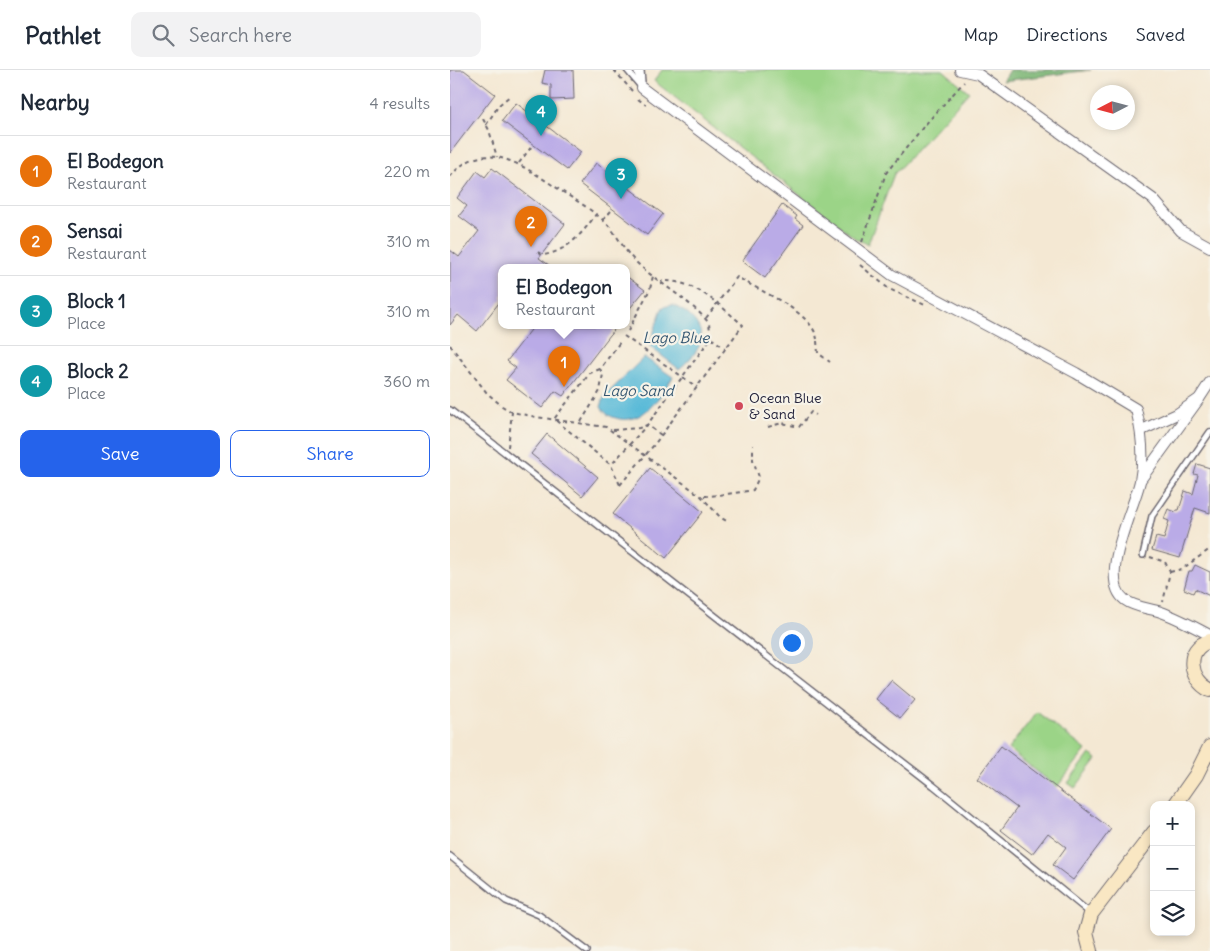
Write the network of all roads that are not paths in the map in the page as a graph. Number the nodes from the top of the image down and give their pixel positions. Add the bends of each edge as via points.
1 (627, 70) edge
2 (636, 70) edge
3 (641, 70) edge
4 (965, 71) edge
5 (642, 88) junction
6 (1210, 247) edge
7 (1210, 382) edge
8 (1199, 399) junction
9 (450, 410) edge
10 (1142, 430) junction
11 (1210, 432) edge
12 (1140, 480) junction
13 (1143, 555) road end
14 (1189, 625) junction
15 (1210, 634) edge
16 (1205, 644) edge
17 (1210, 690) edge
18 (1210, 747) edge
19 (1178, 801) edge
20 (1150, 837) edge
21 (450, 856) edge
22 (1091, 914) junction
23 (587, 951) edge
24 (1091, 951) edge

1 - 5 lane
2 - 5 lane
3 - 5 lane
4 - 6 street via 978,74 1076,142 1153,199 1181,230
5 - 10 street via 892,275 1076,373 1136,409
7 - 8 street
8 - 10 street via 1177,414
8 - 12 street
9 - 22 lane via 934,786
10 - 12 street
11 - 13 lane via 1152,516
12 - 14 street via 1115,565 1115,585 1124,599 1135,605
14 - 15 street
14 - 16 street
16 - 17 street via 1192,660 1193,675 1197,682
18 - 19 street
20 - 22 street
21 - 23 lane via 506,901 539,915
22 - 24 street via 1086,932

